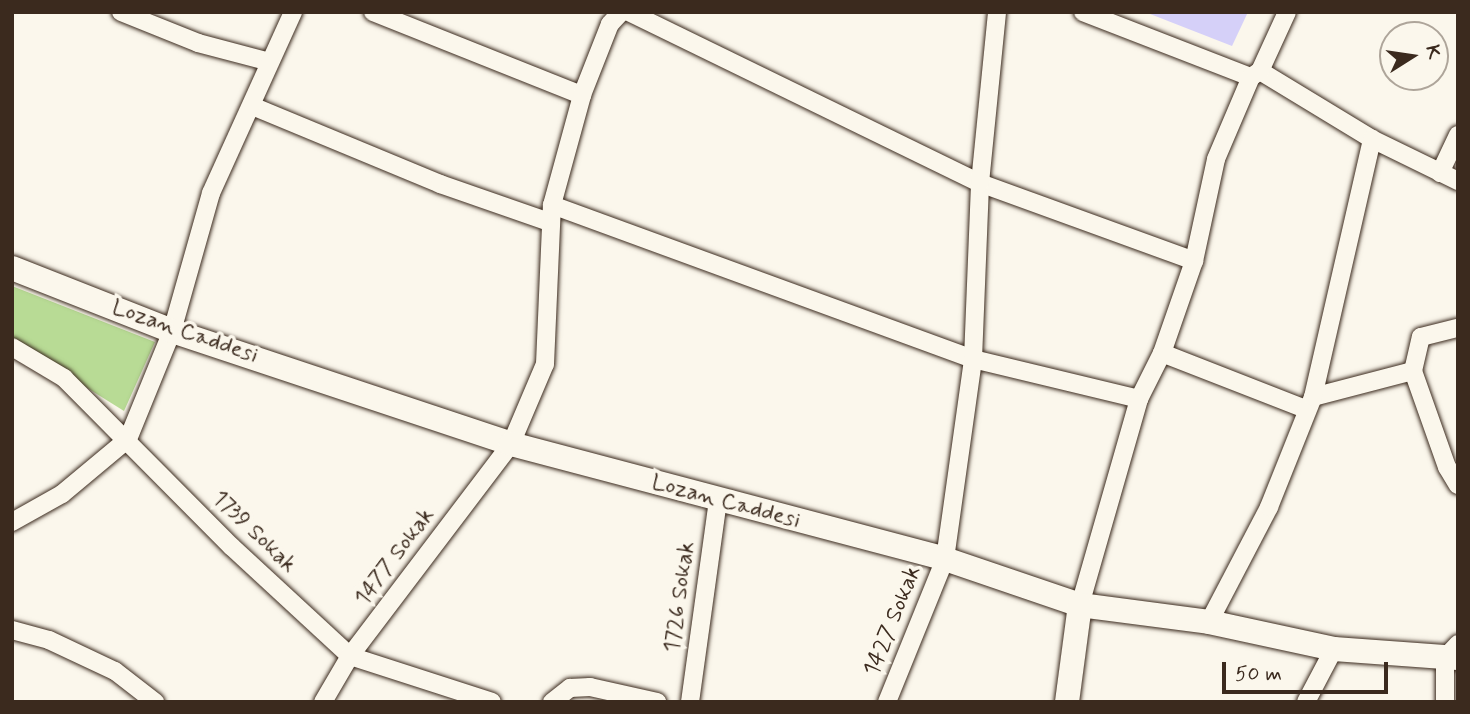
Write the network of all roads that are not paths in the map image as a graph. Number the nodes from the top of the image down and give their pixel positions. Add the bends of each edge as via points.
1 (121, 12) edge
2 (293, 12) edge
3 (373, 12) edge
4 (621, 12) edge
5 (629, 12) edge
6 (997, 12) edge
7 (1083, 12) edge
8 (1287, 12) edge
9 (270, 62) junction
10 (1256, 74) junction
11 (582, 95) junction
12 (252, 106) junction
13 (1458, 135) edge
14 (1372, 139) junction
15 (1440, 173) junction
16 (1458, 181) edge
17 (980, 183) junction
18 (551, 213) junction
19 (1194, 261) junction
20 (12, 268) edge
21 (1458, 328) edge
22 (172, 331) junction
23 (12, 347) edge
24 (1162, 354) junction
25 (973, 359) junction
26 (1413, 370) junction
27 (1139, 399) junction
28 (1310, 403) junction
29 (128, 439) junction
30 (1438, 443) junction
31 (511, 444) junction
32 (1458, 444) edge
33 (1458, 485) edge
34 (718, 500) junction
35 (12, 522) edge
36 (945, 559) junction
37 (1080, 605) junction
38 (1209, 622) junction
39 (12, 630) edge
40 (1334, 649) junction
41 (1453, 653) edge
42 (350, 656) junction
43 (155, 702) edge
44 (323, 702) edge
45 (492, 702) edge
46 (552, 702) edge
47 (657, 702) edge
48 (690, 702) edge
49 (887, 702) edge
50 (1067, 702) edge
51 (1306, 702) edge
52 (1445, 702) edge

1 - 9 street via 198,43
2 - 9 street
3 - 11 street
4 - 11 street, 1477 Sokak via 610,24
5 - 17 street
6 - 17 street, 1427 Sokak
7 - 10 street
8 - 10 street
9 - 12 street
10 - 14 street
10 - 19 street via 1216,159
11 - 18 street, 1477 Sokak
12 - 18 street via 440,184
12 - 22 street via 211,193
13 - 15 street
14 - 15 street
14 - 28 street
15 - 16 street
17 - 19 street
17 - 25 street, 1427 Sokak
18 - 25 street
18 - 31 street, 1477 Sokak via 545,364
19 - 24 street
20 - 22 main road, Lozan Caddesi
21 - 26 street via 1421,337
22 - 29 street
22 - 31 main road, Lozan Caddesi
23 - 29 street, 1739 Sokak via 64,378
24 - 27 street
24 - 28 street
25 - 27 street
25 - 36 street, 1427 Sokak
26 - 28 street
26 - 30 street
27 - 37 street
28 - 38 street via 1269,507
29 - 35 street via 62,494
29 - 42 street, 1739 Sokak via 232,547
30 - 32 street
30 - 33 street
31 - 34 main road, Lozan Caddesi
31 - 42 street, 1477 Sokak
34 - 36 main road, Lozan Caddesi
34 - 48 street, 1726 Sokak
36 - 37 main road, Lozan Caddesi
36 - 49 street, 1427 Sokak
37 - 38 main road, Lozan Caddesi
37 - 50 main road
38 - 40 main road, Lozan Caddesi
39 - 43 street via 49,640 115,671
40 - 41 main road, Lozan Caddesi
40 - 51 street
41 - 52 street
42 - 44 street, 1477 Sokak
42 - 45 street, 1739 Sokak
46 - 47 street via 569,688 590,687

